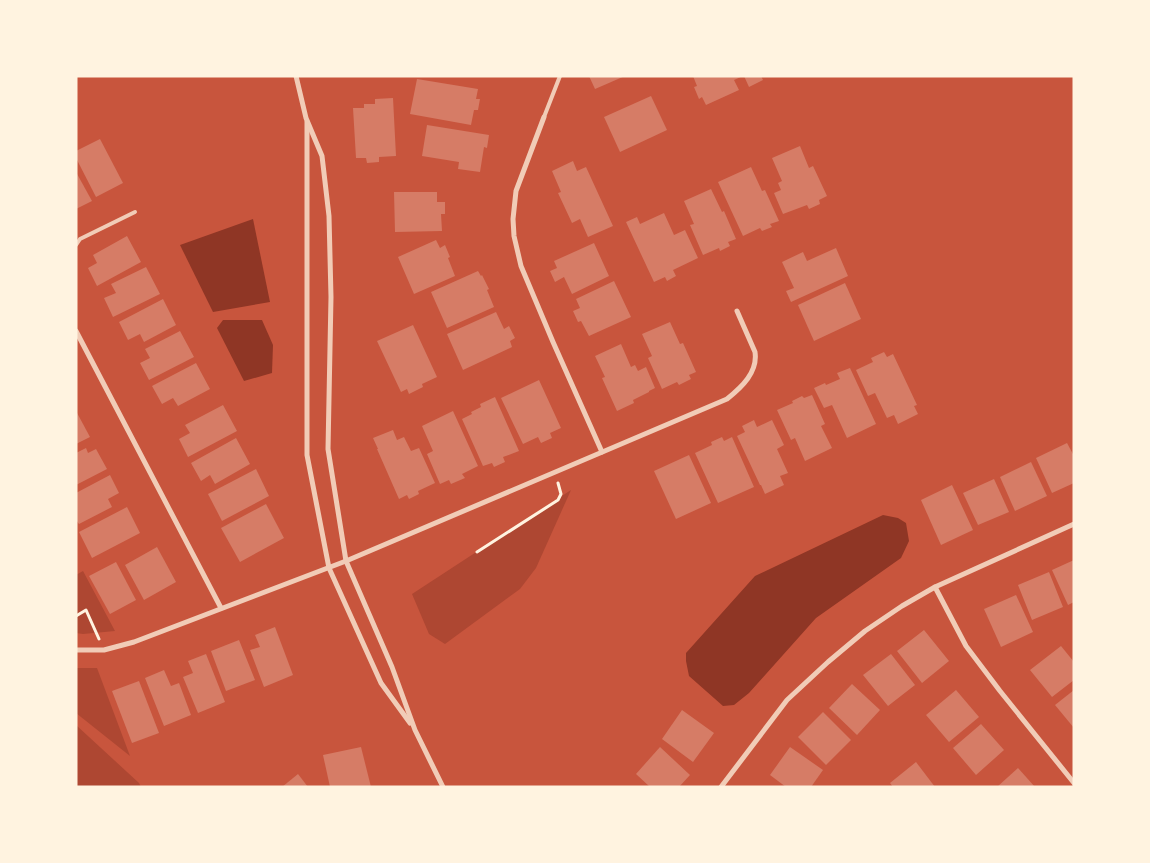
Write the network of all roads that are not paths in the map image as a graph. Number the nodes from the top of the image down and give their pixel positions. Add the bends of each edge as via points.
1 (296, 76) edge
2 (560, 76) edge
3 (544, 117) joint
4 (306, 118) junction
5 (135, 212) dead end
6 (76, 245) edge
7 (737, 311) dead end
8 (76, 331) edge
9 (602, 452) junction
10 (1074, 524) edge
11 (346, 561) junction
12 (328, 568) junction
13 (935, 587) junction
14 (221, 608) junction
15 (76, 650) edge
16 (415, 730) junction
17 (1074, 783) edge
18 (443, 787) edge
19 (721, 787) edge

1 - 4 street
2 - 3 lane
3 - 9 street via 516,191 514,236 521,266
4 - 11 street via 322,156 329,216 328,449
4 - 12 street via 308,455
5 - 6 lane via 80,239
7 - 9 street via 756,359 744,385 728,399
8 - 14 street
9 - 11 street
10 - 13 street
11 - 12 street
11 - 16 street via 392,666
12 - 14 street
12 - 16 street via 382,683
13 - 17 street via 966,646
13 - 19 street via 865,631 821,668 787,700
14 - 15 street via 134,642 104,650
16 - 18 street

